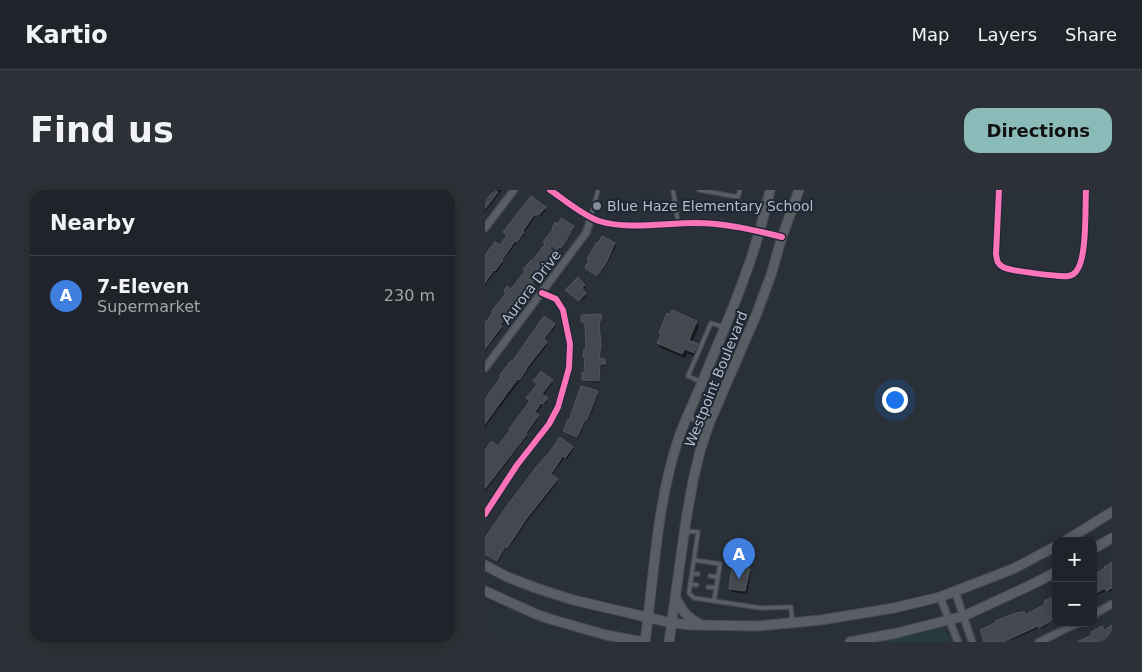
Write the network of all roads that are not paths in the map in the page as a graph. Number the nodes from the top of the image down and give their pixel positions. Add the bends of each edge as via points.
1 (515, 190) edge
2 (550, 190) edge
3 (598, 190) edge
4 (673, 190) edge
5 (699, 190) edge
6 (740, 190) edge
7 (770, 190) edge
8 (799, 190) edge
9 (999, 190) edge
10 (1085, 190) edge
11 (591, 218) junction
12 (678, 223) junction
13 (485, 228) edge
14 (759, 232) junction
15 (783, 237) junction
16 (542, 293) junction
17 (725, 328) junction
18 (485, 368) edge
19 (702, 382) junction
20 (688, 416) junction
21 (709, 424) junction
22 (1112, 512) edge
23 (485, 514) edge
24 (685, 531) junction
25 (1071, 537) edge
26 (1112, 538) edge
27 (1097, 547) edge
28 (1052, 548) edge
29 (694, 560) junction
30 (485, 565) edge
31 (692, 574) junction
32 (699, 574) dead end
33 (1052, 574) edge
34 (710, 576) dead end
35 (718, 577) junction
36 (691, 584) junction
37 (697, 585) dead end
38 (708, 587) dead end
39 (716, 588) junction
40 (485, 591) edge
41 (955, 591) junction
42 (675, 597) junction
43 (940, 597) junction
44 (714, 601) junction
45 (1112, 604) edge
46 (1097, 613) edge
47 (964, 616) junction
48 (649, 617) junction
49 (949, 620) junction
50 (672, 623) junction
51 (793, 623) junction
52 (703, 625) junction
53 (1070, 627) edge
54 (618, 639) edge
55 (644, 642) edge
56 (669, 642) edge
57 (850, 642) edge
58 (958, 642) edge
59 (972, 642) edge
60 (1039, 642) edge

1 - 13 street
2 - 11 street
3 - 11 lane
4 - 12 lane
5 - 6 lane via 738,197
7 - 14 main road, Westpoint Boulevard
8 - 15 main road, Westpoint Boulevard
9 - 10 street via 997,262 1003,268 1019,272 1068,276 1077,272 1081,261
11 - 12 street via 621,225
11 - 16 street, Aurora Drive via 586,233
12 - 14 street via 729,225
14 - 15 street
14 - 17 main road, Westpoint Boulevard
15 - 21 main road, Westpoint Boulevard via 757,313
16 - 18 street, Aurora Drive
16 - 23 street via 556,299 563,310 570,344 569,368 558,407 549,424
17 - 19 main road, Westpoint Boulevard
17 - 19 lane via 711,323 688,376
19 - 20 main road, Westpoint Boulevard
20 - 21 street
20 - 48 main road, Westpoint Boulevard via 667,476
21 - 24 main road, Westpoint Boulevard via 693,481
22 - 25 main road
24 - 29 lane via 698,532
24 - 42 main road, Westpoint Boulevard
26 - 27 main road
28 - 41 main road via 1013,569
29 - 31 lane
29 - 35 lane via 719,564
30 - 48 main road via 573,600
31 - 32 lane
31 - 36 lane
33 - 47 main road
34 - 35 lane
35 - 39 lane
36 - 37 lane
36 - 44 lane via 689,593 694,598
38 - 39 lane
39 - 44 lane
40 - 54 main road via 544,617
41 - 43 main road
41 - 47 street
42 - 50 main road, Westpoint Boulevard
42 - 52 main road via 686,615
43 - 49 street
43 - 51 main road via 894,608
44 - 51 lane via 761,608 791,608
45 - 46 street
47 - 49 main road
47 - 59 street
48 - 50 main road
48 - 55 main road, Westpoint Boulevard
49 - 57 main road
49 - 58 street
50 - 52 main road
50 - 56 main road, Westpoint Boulevard
51 - 52 main road
53 - 60 street
54 - 55 main road

